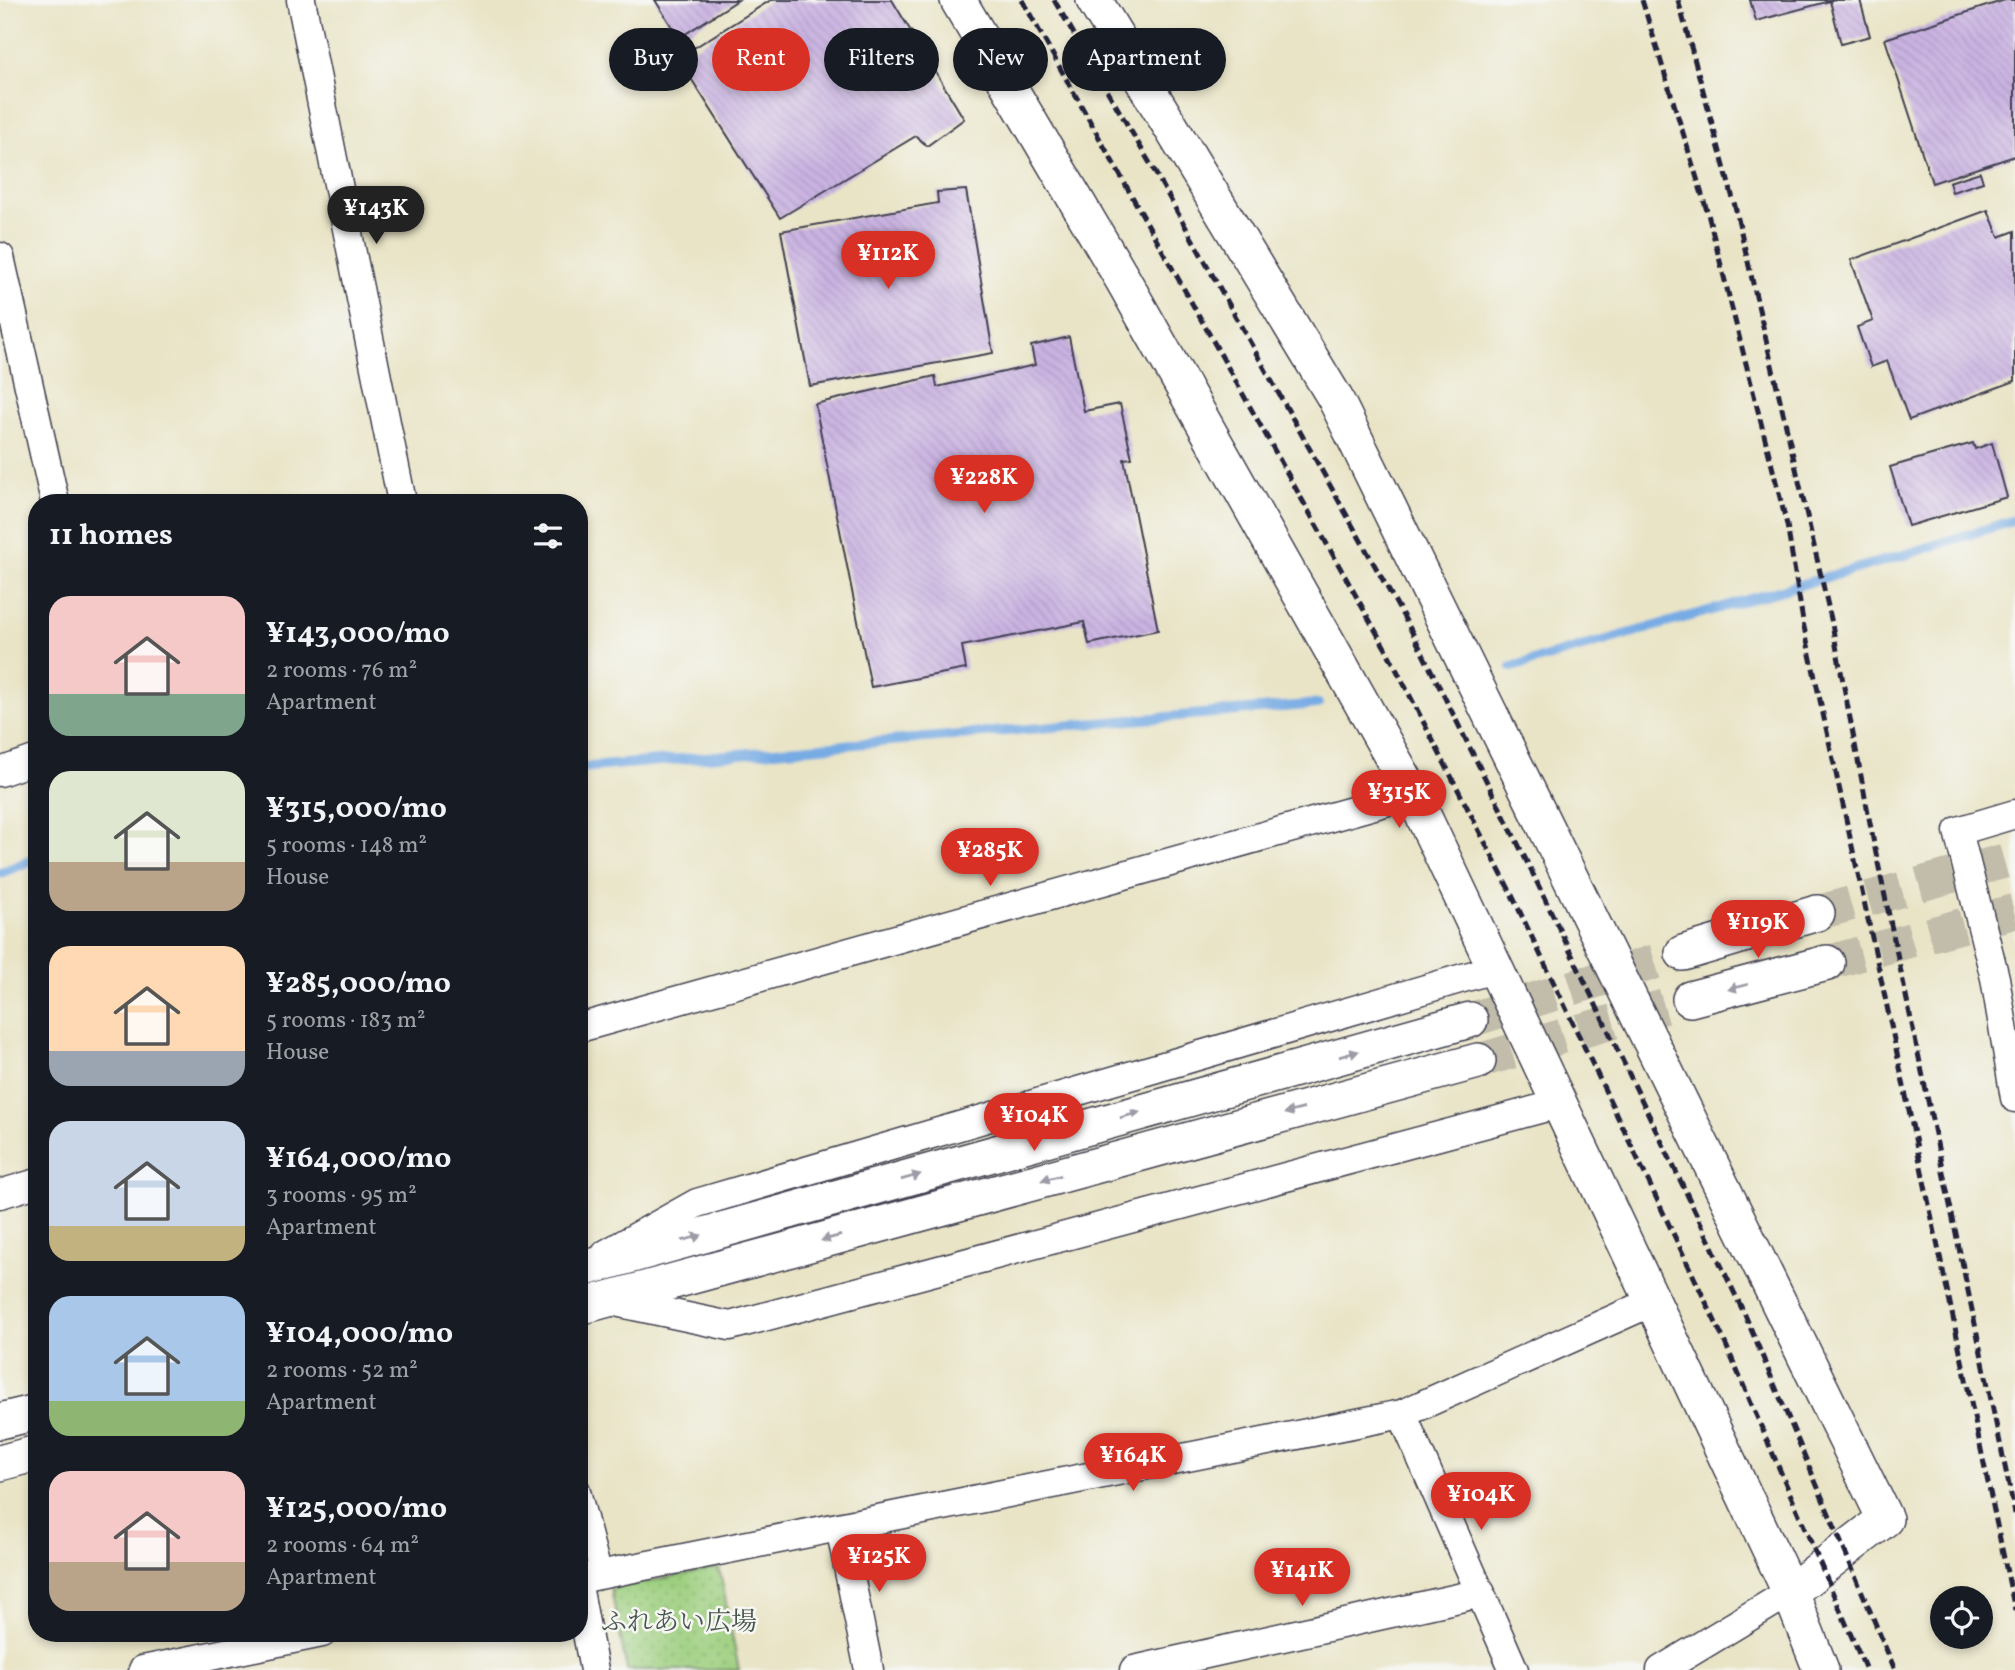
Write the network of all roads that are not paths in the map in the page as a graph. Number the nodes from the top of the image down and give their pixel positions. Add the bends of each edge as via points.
1 (302, 0) edge
2 (958, 0) edge
3 (1094, 0) edge
4 (0, 257) edge
5 (53, 494) edge
6 (400, 494) edge
7 (28, 762) edge
8 (0, 772) edge
9 (1413, 794) junction
10 (2015, 814) edge
11 (1817, 913) tunnel mouth
12 (1683, 953) tunnel mouth
13 (1827, 963) tunnel mouth
14 (1497, 968) junction
15 (2005, 976) edge
16 (1690, 999) tunnel mouth
17 (1470, 1020) tunnel mouth
18 (588, 1025) edge
19 (1478, 1061) tunnel mouth
20 (2015, 1098) edge
21 (1558, 1104) junction
22 (28, 1186) edge
23 (0, 1194) edge
24 (588, 1264) edge
25 (588, 1266) edge
26 (1652, 1302) junction
27 (592, 1304) edge
28 (28, 1414) edge
29 (1402, 1414) junction
30 (0, 1421) edge
31 (28, 1455) edge
32 (0, 1463) edge
33 (840, 1527) junction
34 (588, 1581) edge
35 (1790, 1592) junction
36 (588, 1594) edge
37 (1481, 1594) junction
38 (278, 1642) edge
39 (143, 1670) edge
40 (594, 1670) edge
41 (869, 1670) edge
42 (1134, 1670) edge
43 (1514, 1670) edge
44 (1661, 1670) edge
45 (1821, 1670) edge

1 - 6 street
2 - 9 street via 1130,292
3 - 35 street via 1335,398 1885,1519
4 - 5 street
7 - 8 street
9 - 14 street
9 - 18 street
10 - 15 street via 1958,831
11 - 12 street
13 -> 16 street
14 - 21 street
14 - 24 street via 696,1203
15 - 20 street
25 -> 17 street
19 -> 27 street
21 - 26 street
21 - 27 street via 730,1326
22 - 23 street
26 - 29 street
26 - 35 street
28 - 30 street
29 - 33 street
29 - 37 street
31 - 32 street
33 - 34 street
33 - 41 street
35 - 44 street
35 - 45 street
36 - 40 street
37 - 42 street
37 - 43 street
38 - 39 street

